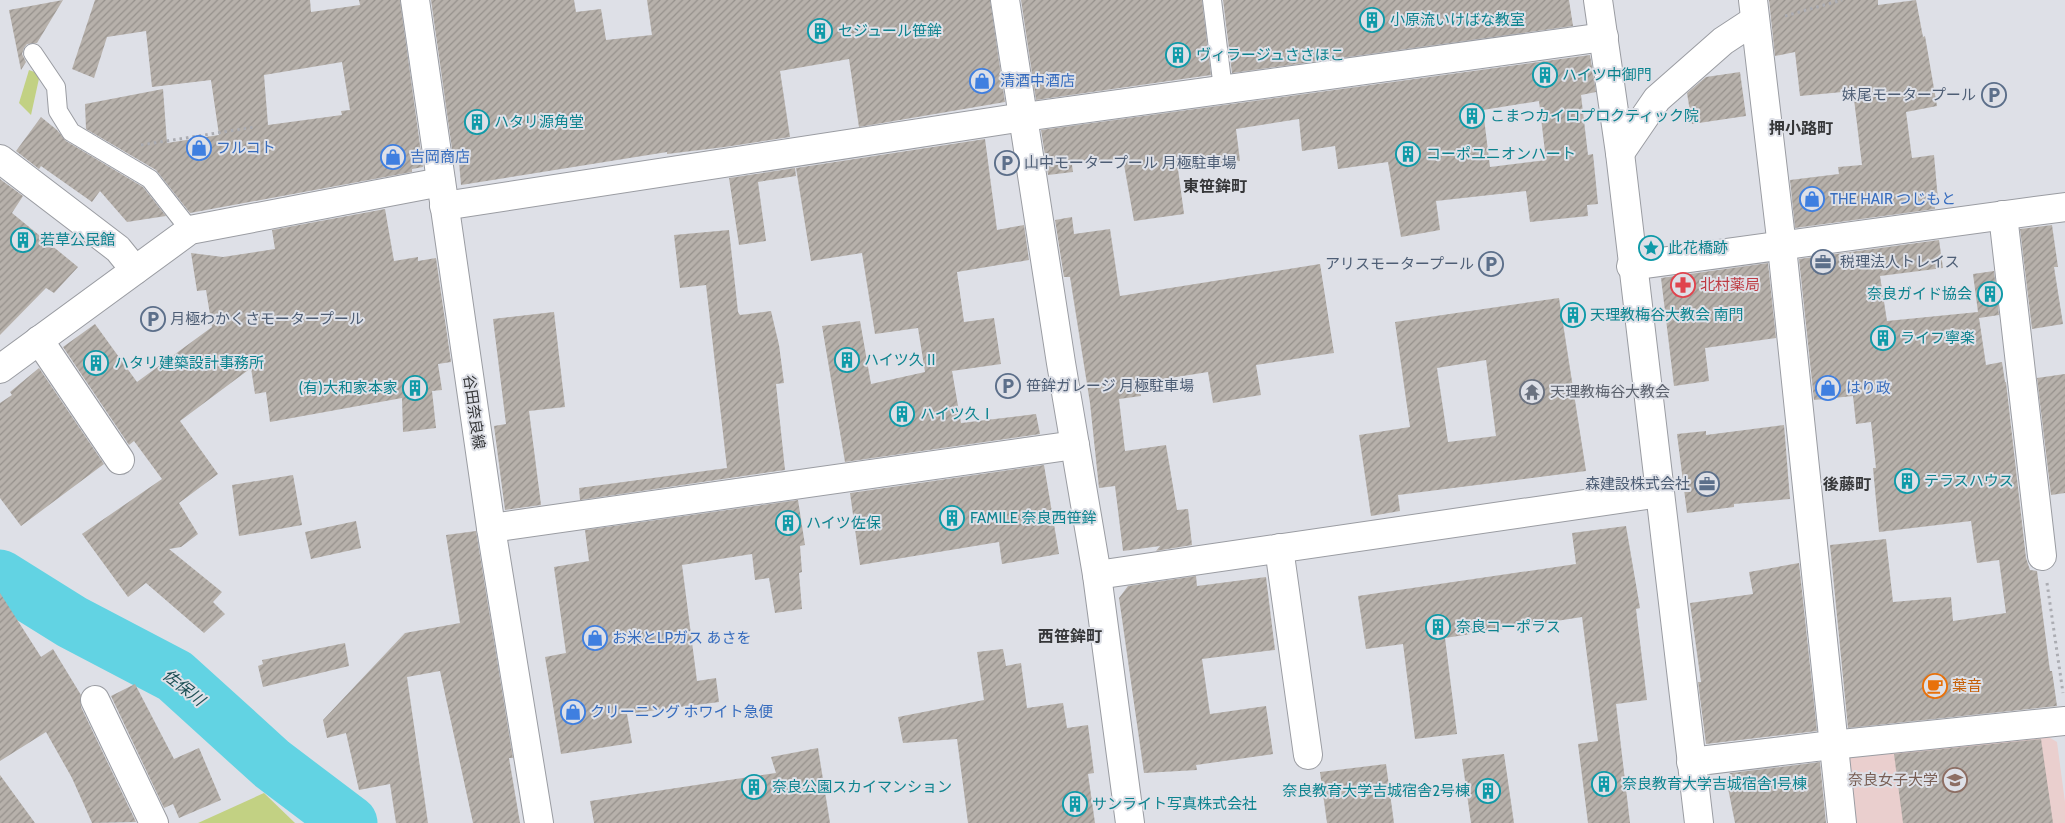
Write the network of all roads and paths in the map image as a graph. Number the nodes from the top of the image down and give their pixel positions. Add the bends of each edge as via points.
1 (415, 0) edge
2 (1005, 0) edge
3 (1212, 0) edge
4 (1598, 0) edge
5 (1842, 0) edge
6 (1762, 13) edge
7 (1604, 37) junction
8 (33, 53) dead end
9 (1223, 89) junction
10 (1024, 117) junction
11 (254, 127) dead end
12 (106, 152) junction
13 (1620, 153) junction
14 (0, 159) edge
15 (442, 194) junction
16 (2065, 207) edge
17 (2003, 215) junction
18 (190, 230) junction
19 (1782, 247) junction
20 (1631, 266) junction
21 (135, 270) junction
22 (39, 340) junction
23 (0, 369) edge
24 (1075, 445) junction
25 (120, 460) dead end
26 (1660, 494) junction
27 (491, 528) junction
28 (1279, 548) junction
29 (2042, 556) joint
30 (1097, 575) junction
31 (95, 700) dead end
32 (2064, 720) edge
33 (1832, 745) junction
34 (1308, 755) dead end
35 (1691, 762) junction
36 (154, 823) edge
37 (539, 823) edge
38 (1130, 823) edge
39 (1699, 823) edge
40 (1842, 823) edge

1 - 15 street, 谷田奈良線
2 - 10 street
3 - 9 lane
4 - 7 street
5 - 6 path
6 - 13 street via 1723,41 1657,99
6 - 19 street
7 - 9 street
7 - 13 street
8 - 12 lane via 56,87 58,111 71,132
9 - 10 street
10 - 15 street
10 - 24 street
11 - 12 path
12 - 18 lane via 150,179
13 - 20 street
14 - 21 street via 118,249
15 - 18 street
15 - 27 street, 谷田奈良線
16 - 17 street
17 - 19 street
17 - 29 street
18 - 21 street
19 - 20 street
19 - 33 street
20 - 26 street
21 - 22 street
22 - 23 street
22 - 25 street
24 - 27 street
24 - 30 street
26 - 28 street
26 - 35 street
27 - 37 street, 谷田奈良線
28 - 30 street
28 - 34 street
29 - 32 path
30 - 38 street
31 - 36 street
32 - 33 street
33 - 35 street
33 - 40 street
35 - 39 street

